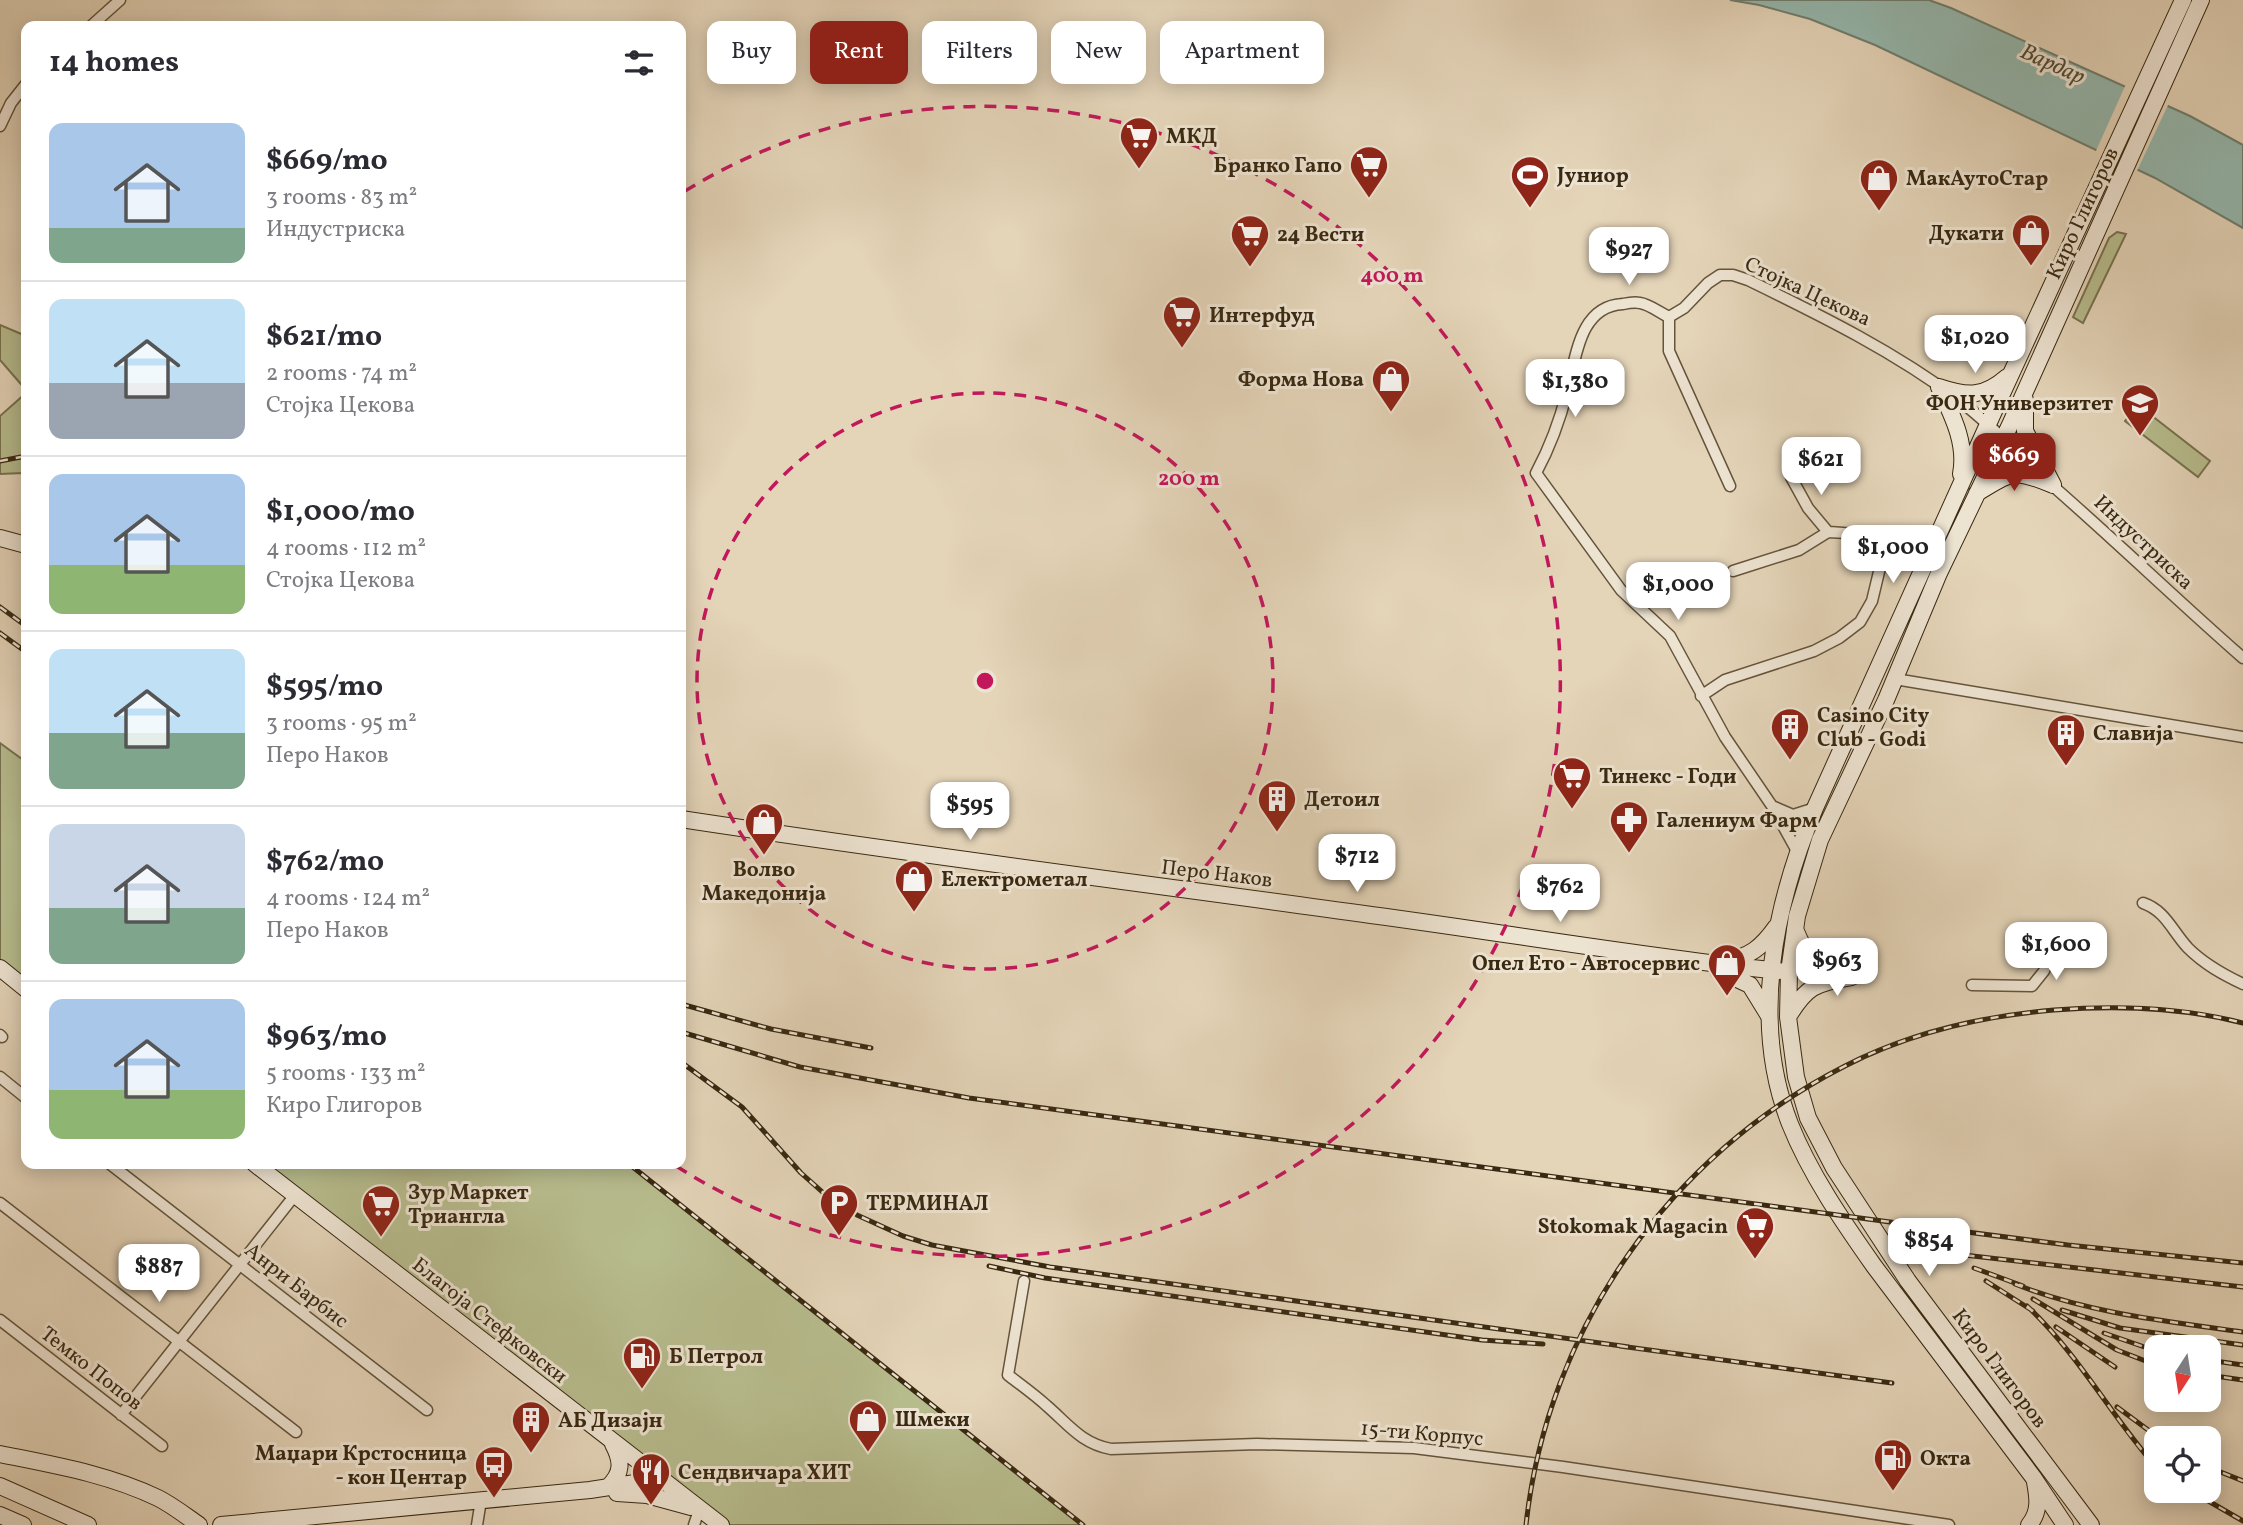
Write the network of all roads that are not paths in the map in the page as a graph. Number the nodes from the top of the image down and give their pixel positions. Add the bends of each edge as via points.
1 (121, 0) edge
2 (2183, 0) edge
3 (2201, 0) edge
4 (97, 21) edge
5 (21, 90) edge
6 (0, 126) edge
7 (1669, 317) junction
8 (2012, 373) junction
9 (2027, 383) junction
10 (1939, 387) junction
11 (1987, 426) junction
12 (2003, 440) junction
13 (1791, 477) dead end
14 (2053, 485) junction
15 (1730, 486) dead end
16 (1977, 493) junction
17 (1957, 495) junction
18 (1828, 532) junction
19 (0, 538) edge
20 (21, 544) edge
21 (1733, 571) dead end
22 (2243, 658) edge
23 (1895, 679) junction
24 (1701, 696) junction
25 (2243, 737) edge
26 (1772, 806) junction
27 (1815, 808) junction
28 (686, 820) edge
29 (1797, 851) junction
30 (2143, 903) dead end
31 (1777, 925) junction
32 (1795, 929) junction
33 (2084, 956) dead end
34 (1703, 963) junction
35 (0, 968) edge
36 (1772, 970) junction
37 (1789, 972) junction
38 (21, 985) edge
39 (1972, 985) dead end
40 (2243, 985) edge
41 (1787, 1017) junction
42 (1771, 1022) junction
43 (0, 1077) edge
44 (21, 1094) edge
45 (116, 1169) edge
46 (261, 1169) edge
47 (295, 1195) junction
48 (0, 1203) edge
49 (239, 1265) junction
50 (1024, 1281) dead end
51 (0, 1321) edge
52 (180, 1340) junction
53 (427, 1410) dead end
54 (121, 1415) junction
55 (296, 1432) dead end
56 (610, 1439) junction
57 (162, 1446) dead end
58 (0, 1454) edge
59 (2033, 1477) junction
60 (661, 1479) junction
61 (0, 1486) edge
62 (608, 1487) junction
63 (590, 1490) junction
64 (647, 1495) junction
65 (481, 1500) junction
66 (0, 1515) edge
67 (697, 1517) edge
68 (23, 1525) edge
69 (88, 1525) edge
70 (199, 1525) edge
71 (221, 1525) edge
72 (477, 1525) edge
73 (721, 1525) edge
74 (1949, 1525) edge
75 (2029, 1525) edge
76 (2065, 1525) edge
77 (2091, 1525) edge

1 - 4 street
2 - 8 street, Киро Глигоров
3 - 9 street, Киро Глигоров
5 - 6 street
7 - 10 street, Стојка Цекова via 1720,275 1733,275 1840,325
7 - 15 street via 1669,351
7 - 24 street via 1641,303 1612,304 1597,312 1575,352 1557,425 1536,473 1620,590 1670,636
8 - 10 street via 1986,392 1969,394
8 - 11 street, Киро Глигоров
9 - 12 street, Киро Глигоров
9 - 14 street via 2025,431
10 - 11 street, Стојка Цекова
10 - 17 street via 1957,425 1964,456
11 - 12 street, Индустриска
11 - 17 street, Киро Глигоров
12 - 14 street, Индустриска
12 - 16 street, Киро Глигоров
13 - 18 street
14 - 16 street via 2008,474
14 - 22 street, Индустриска
16 - 23 street, Киро Глигоров
17 - 27 street, Киро Глигоров
18 - 21 street via 1799,550
18 - 24 street via 1876,540 1883,546 1872,601 1860,622 1814,651 1725,680
19 - 20 street
23 - 25 street
23 - 32 street, Киро Глигоров via 1819,841
24 - 26 street
26 - 27 street via 1793,815
26 - 29 street
27 - 29 street, Киро Глигоров
28 - 34 street, Перо Наков
29 - 31 street, Киро Глигоров
30 - 40 street via 2166,917 2206,965
31 - 34 street via 1747,956
31 - 36 street, Киро Глигоров
32 - 37 street, Киро Глигоров
32 - 41 street via 1806,953 1823,969 1852,977 1819,983 1799,999
33 - 39 street via 2052,951 2032,986
34 - 36 street, Перо Наков
34 - 42 street via 1750,985
35 - 38 street
36 - 37 street, Перо Наков
36 - 42 street, Киро Глигоров
37 - 41 street, Киро Глигоров
41 - 77 street, Киро Глигоров via 1808,1118 1834,1168 1908,1281
42 - 59 street, Киро Глигоров via 1773,1060 1785,1109 1820,1182 1874,1266
43 - 44 street
45 - 49 street, Анри Барбис
46 - 47 street, Благоја Стефковски
47 - 49 street
47 - 56 street, Благоја Стефковски
48 - 52 street
49 - 52 street
49 - 53 street, Анри Барбис
50 - 74 street, 15-ти Корпус via 1008,1375 1094,1446 1414,1448
51 - 54 street, Темко Попов
52 - 54 street
52 - 55 street
54 - 57 street, Темко Попов
56 - 60 street, Благоја Стефковски
56 - 62 street via 621,1464
58 - 70 street via 86,1471 132,1487
59 - 75 street via 2038,1506
59 - 76 street, Киро Глигоров
60 - 62 street
60 - 64 street via 654,1493
60 - 67 street, Благоја Стефковски
61 - 69 street
62 - 63 street
63 - 64 street
63 - 65 street
64 - 67 street
65 - 71 street
65 - 72 street
66 - 68 street
67 - 73 street, Благоја Стефковски

